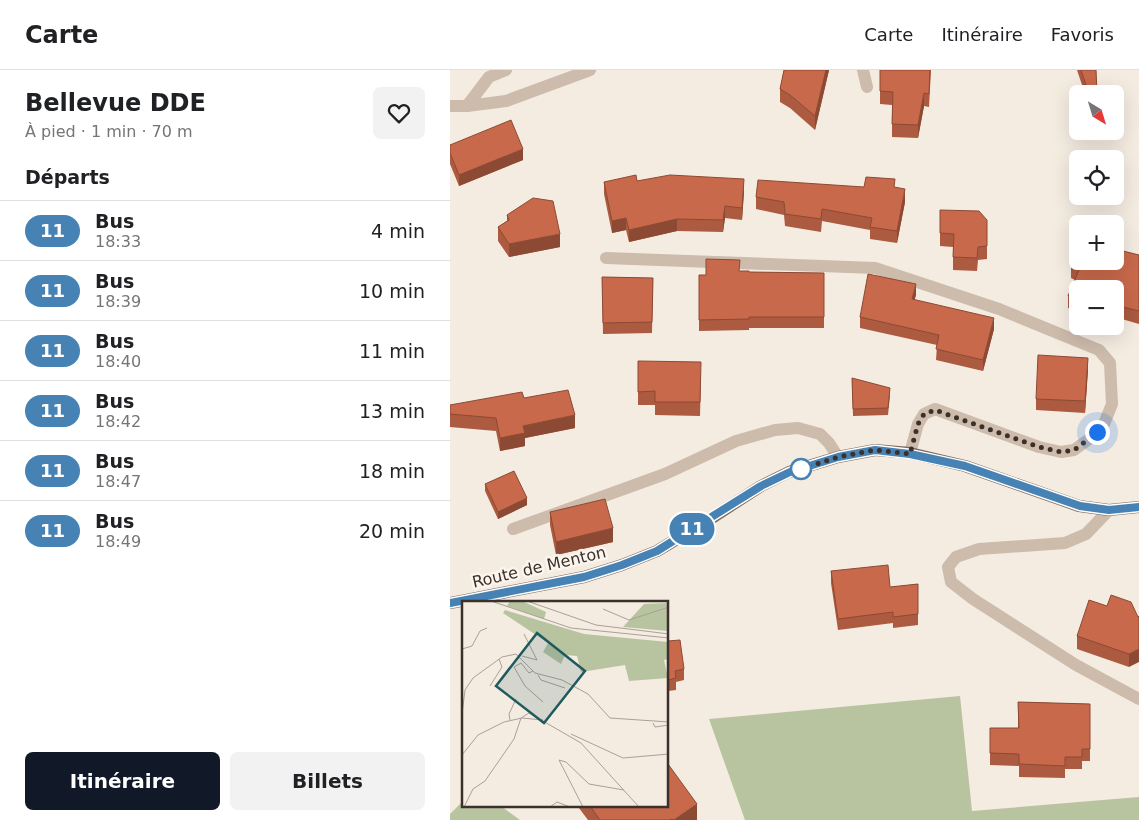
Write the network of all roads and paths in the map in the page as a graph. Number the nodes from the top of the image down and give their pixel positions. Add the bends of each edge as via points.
1 (506, 70) edge
2 (590, 70) edge
3 (863, 70) edge
4 (867, 87) dead end
5 (450, 106) edge
6 (467, 106) junction
7 (606, 258) dead end
8 (910, 454) junction
9 (838, 457) junction
10 (1139, 507) edge
11 (1109, 510) junction
12 (513, 529) dead end
13 (450, 603) edge
14 (1139, 699) edge

1 - 6 street via 489,78
2 - 6 street via 506,101
3 - 4 street
5 - 6 street
7 - 8 street via 876,268 999,309 1099,350 1110,363 1112,404 1104,424 1074,450 1061,452 1039,447 935,410 924,414 918,424
8 - 9 main road, Route de Menton via 875,450
8 - 11 main road, Route de Menton via 965,466 1080,506
9 - 12 street via 820,434 798,428 775,430 736,442 665,474
9 - 13 main road, Route de Menton via 790,472 761,486 657,551 622,565 584,577
10 - 11 main road, Route de Menton
11 - 14 street via 1086,534 1065,543 979,548 956,557 948,566 951,582 972,599 1076,666

